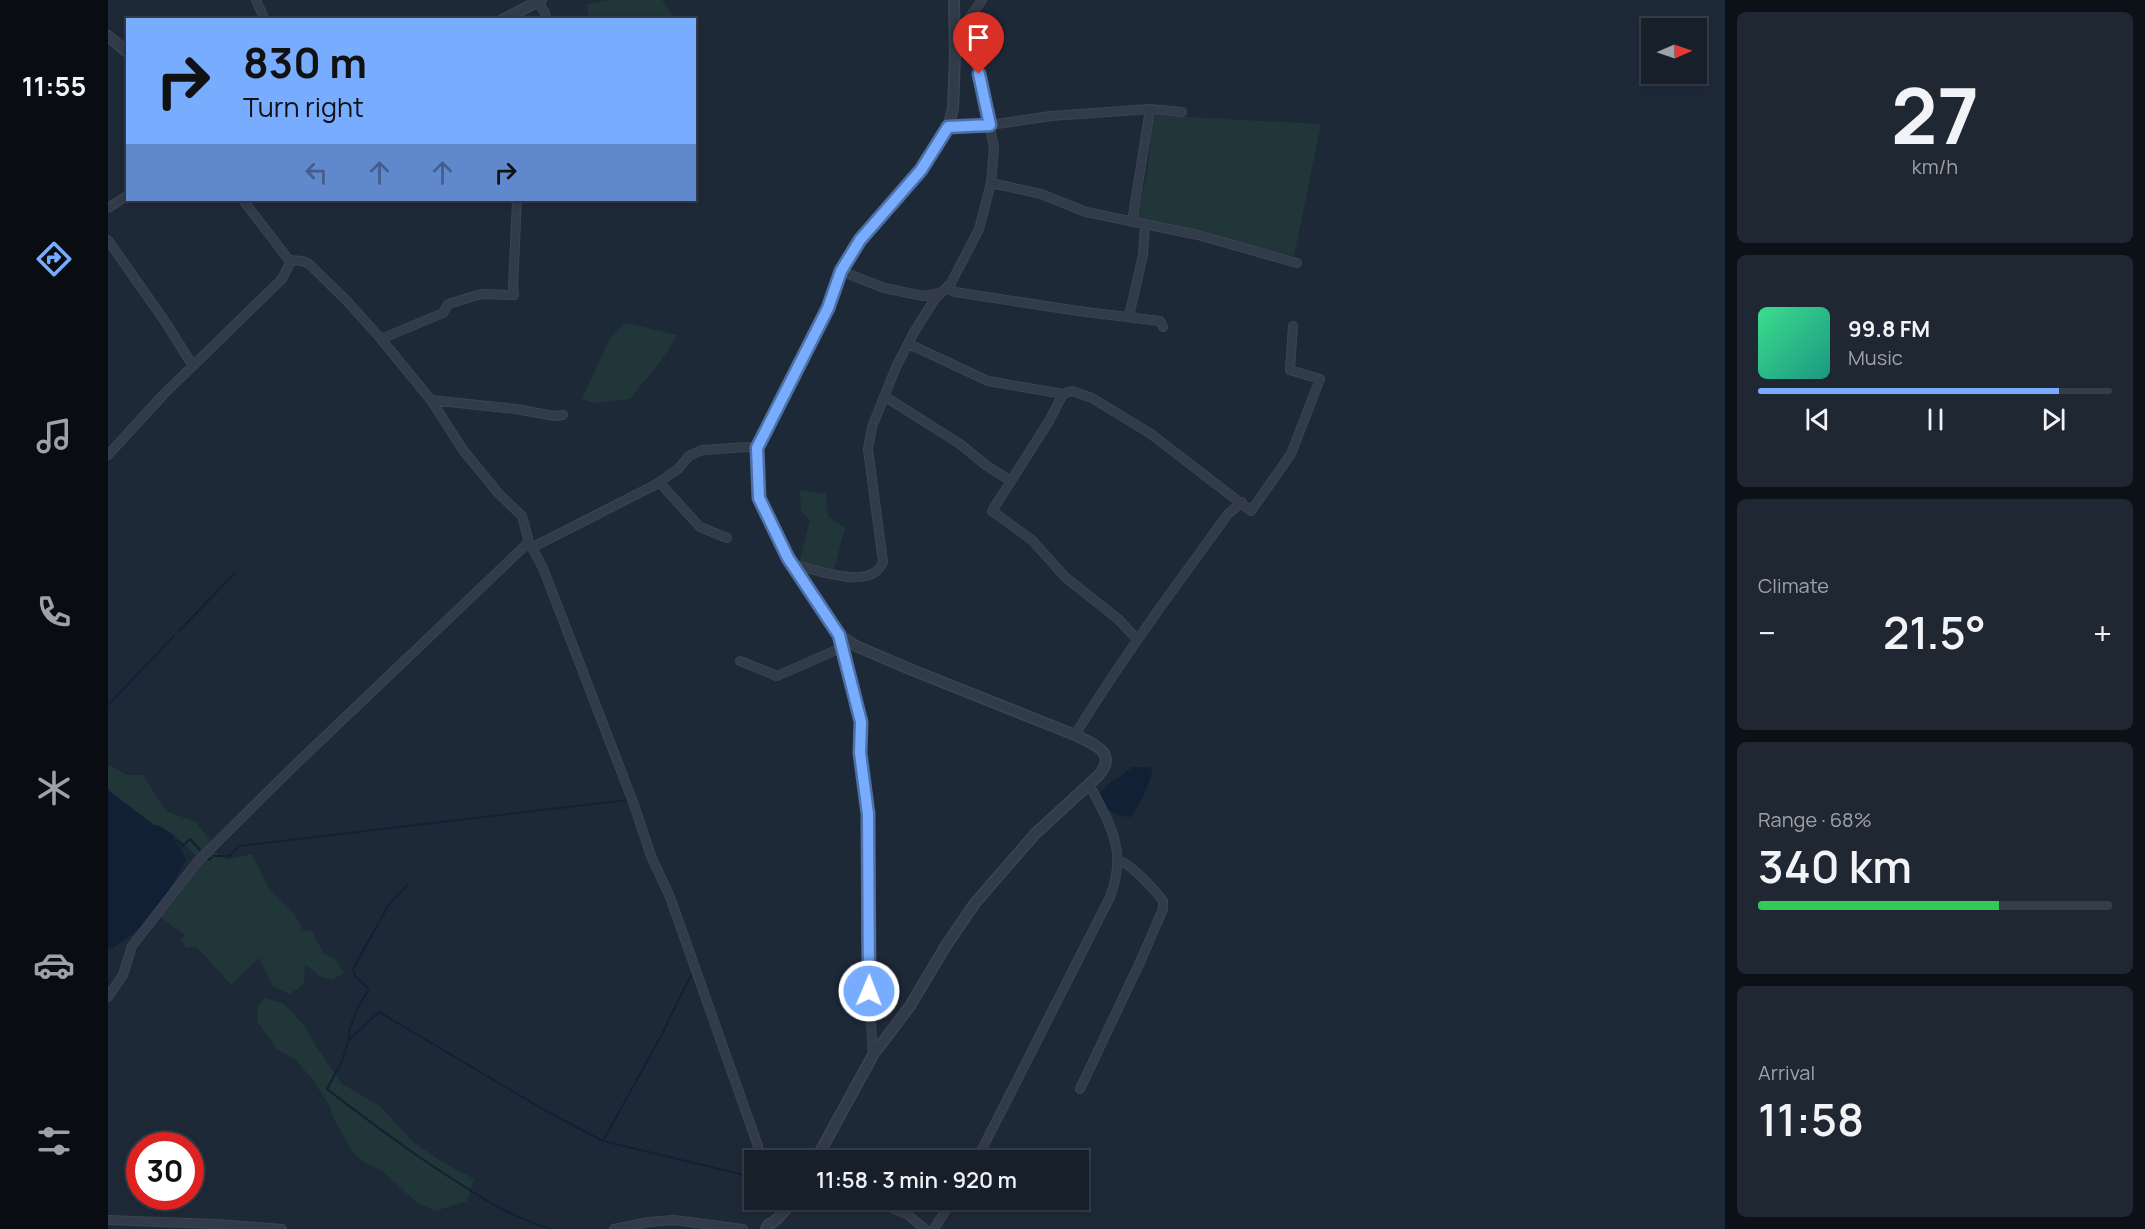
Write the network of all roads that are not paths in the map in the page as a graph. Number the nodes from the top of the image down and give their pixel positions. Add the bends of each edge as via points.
1 (256, 0) edge
2 (954, 0) edge
3 (982, 0) edge
4 (539, 1) edge
5 (264, 18) edge
6 (506, 18) edge
7 (547, 18) edge
8 (964, 26) junction
9 (955, 34) junction
10 (108, 36) edge
11 (126, 51) edge
12 (1150, 110) junction
13 (1182, 112) dead end
14 (990, 125) junction
15 (948, 127) junction
16 (991, 183) junction
17 (126, 196) edge
18 (244, 201) edge
19 (517, 201) edge
20 (108, 208) edge
21 (1132, 222) junction
22 (1145, 225) junction
23 (108, 240) edge
24 (289, 260) junction
25 (1297, 263) dead end
26 (841, 271) junction
27 (943, 291) junction
28 (1129, 316) junction
29 (1293, 326) dead end
30 (1163, 327) dead end
31 (381, 339) junction
32 (909, 344) junction
33 (193, 366) junction
34 (1063, 394) junction
35 (884, 396) junction
36 (431, 400) junction
37 (563, 415) dead end
38 (757, 448) junction
39 (108, 455) edge
40 (1011, 481) junction
41 (659, 482) junction
42 (1242, 502) junction
43 (727, 537) dead end
44 (531, 544) junction
45 (793, 565) junction
46 (839, 635) junction
47 (1137, 639) junction
48 (842, 648) junction
49 (740, 661) dead end
50 (1075, 735) junction
51 (1089, 784) junction
52 (1118, 860) junction
53 (108, 997) edge
54 (873, 1055) junction
55 (1080, 1089) dead end
56 (758, 1146) dead end
57 (821, 1150) edge
58 (982, 1150) edge
59 (786, 1210) edge
60 (897, 1210) edge
61 (946, 1210) edge
62 (108, 1220) edge
63 (739, 1228) edge
64 (764, 1228) edge
65 (282, 1229) edge
66 (614, 1229) edge
67 (925, 1229) edge
68 (934, 1229) edge

1 - 5 street
2 - 9 street
3 - 8 street
4 - 6 street
4 - 7 street
8 - 9 street
8 - 14 street
9 - 15 street via 953,109
10 - 11 street
12 - 13 street
12 - 14 street via 1031,118
12 - 21 street
14 - 15 street
14 - 16 street via 994,148
15 - 26 street via 921,170 860,240
16 - 21 street
16 - 27 street via 979,229
17 - 20 street
18 - 24 street
19 - 31 street via 514,296 481,294 448,304 444,313
21 - 22 street
22 - 25 street via 1198,235
22 - 28 street via 1143,255
23 - 33 street
24 - 31 street via 309,264
24 - 33 street via 282,279
26 - 27 street via 884,288 923,296
26 - 38 street via 828,308
27 - 28 street
27 - 32 street
28 - 30 street via 1160,321
29 - 42 street via 1290,370 1320,379 1291,454 1251,511
31 - 36 street
32 - 34 street via 988,381
32 - 35 street
33 - 39 street
34 - 40 street
34 - 42 street via 1072,391 1092,398 1151,434
35 - 40 street
35 - 45 street via 868,449 883,553 881,567 872,576 861,578
36 - 37 street
36 - 44 street via 463,450 522,516
38 - 41 street via 702,450
38 - 45 street via 759,498
40 - 47 street via 992,511 1032,540 1065,577
41 - 43 street via 700,527
41 - 44 street
42 - 47 street via 1228,514
44 - 53 street via 198,861 132,946 123,975
44 - 56 street via 670,897
45 - 46 street
46 - 48 street
46 - 50 street via 912,670
47 - 50 street
48 - 49 street via 777,676
48 - 54 street via 861,722 860,753 868,814
50 - 51 street via 1098,746 1107,761
51 - 52 street via 1114,832
51 - 54 street via 1035,834 975,903 910,1006
52 - 55 street via 1148,882 1163,901 1162,909
52 - 58 street via 1117,880 1110,897
54 - 57 street
59 - 64 street
60 - 67 street
61 - 68 street
62 - 65 street
63 - 66 street via 674,1220

